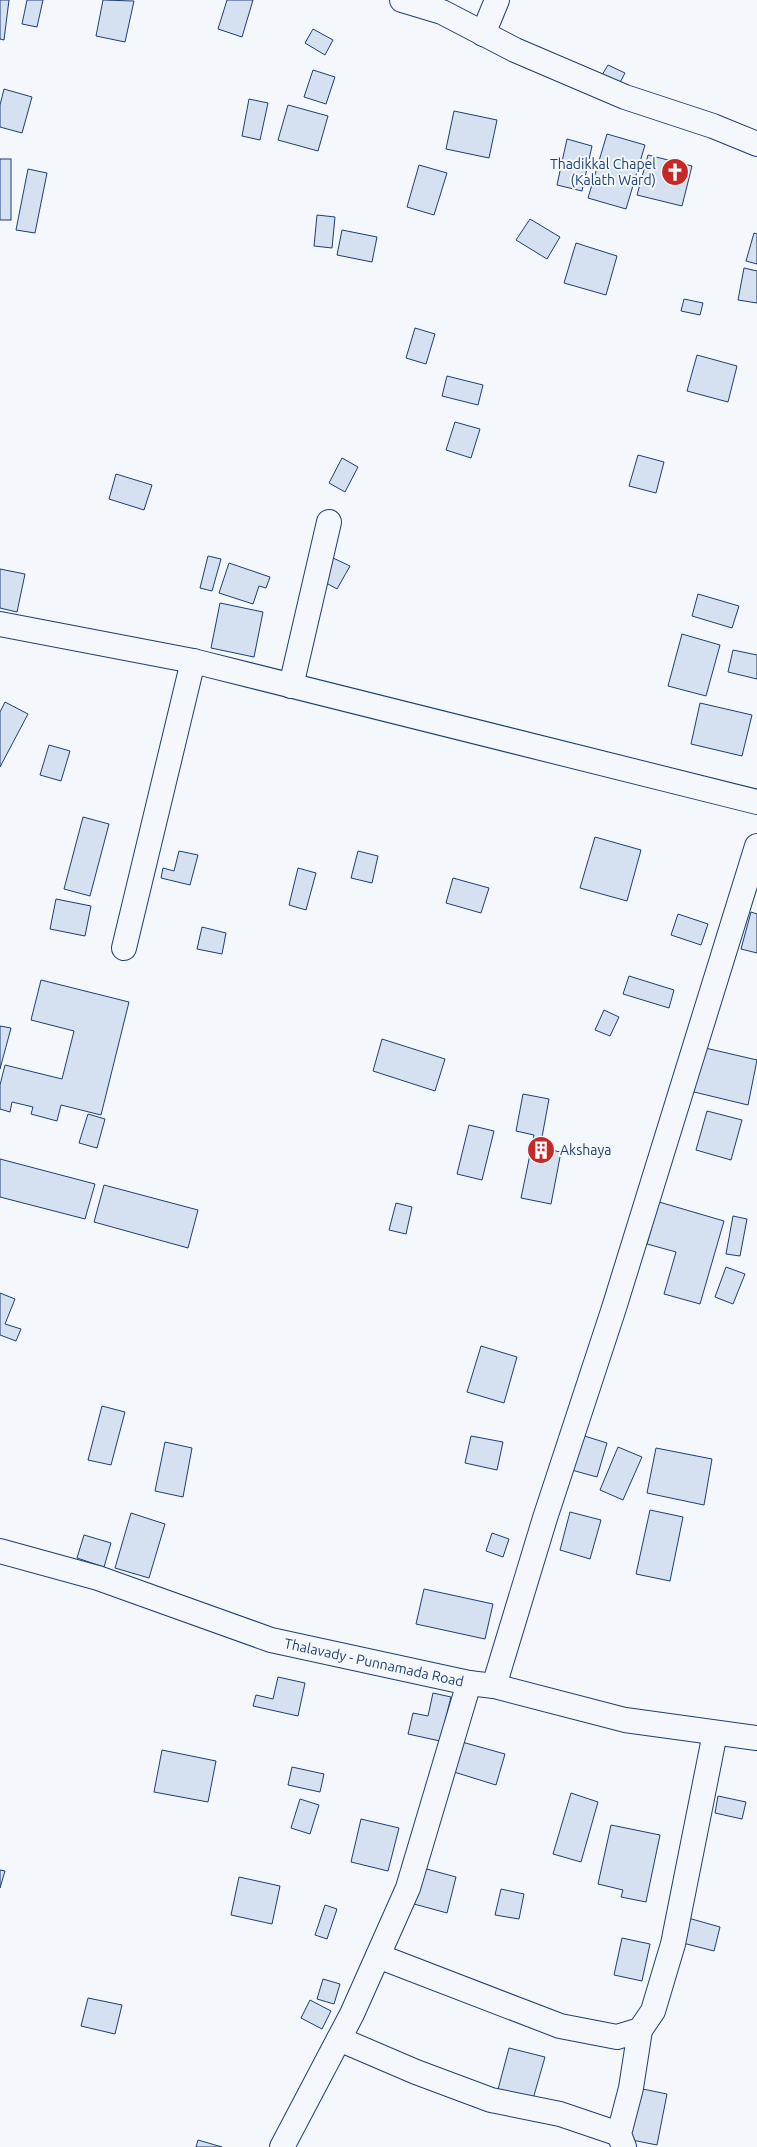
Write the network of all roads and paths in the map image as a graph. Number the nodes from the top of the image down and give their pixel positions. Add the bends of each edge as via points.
1 (402, 0) edge
2 (497, 0) edge
3 (483, 34) junction
4 (757, 144) edge
5 (329, 522) dead end
6 (0, 624) edge
7 (193, 661) junction
8 (291, 686) junction
9 (757, 802) edge
10 (757, 846) edge
11 (124, 948) dead end
12 (0, 1551) edge
13 (469, 1683) junction
14 (494, 1686) junction
15 (715, 1733) junction
16 (757, 1738) edge
17 (378, 1956) junction
18 (640, 2030) junction
19 (339, 2040) junction
20 (621, 2141) edge
21 (282, 2147) edge

1 - 3 street via 442,12
2 - 3 street
3 - 4 street via 625,97
5 - 8 street
6 - 7 street
7 - 8 street
7 - 11 street
8 - 9 street
10 - 14 street
12 - 13 street, Thalavady - Punnamada Road via 98,1578 271,1640
13 - 14 street, Thalavady - Punnamada Road
13 - 17 street via 408,1888
14 - 15 street, Thalavady - Punnamada Road via 625,1720
15 - 16 street, Thalavady - Punnamada Road
15 - 18 street via 673,1944 653,2011
17 - 18 street via 560,2026 617,2037
17 - 19 street
18 - 20 street
19 - 20 street via 491,2100 560,2114
19 - 21 street

